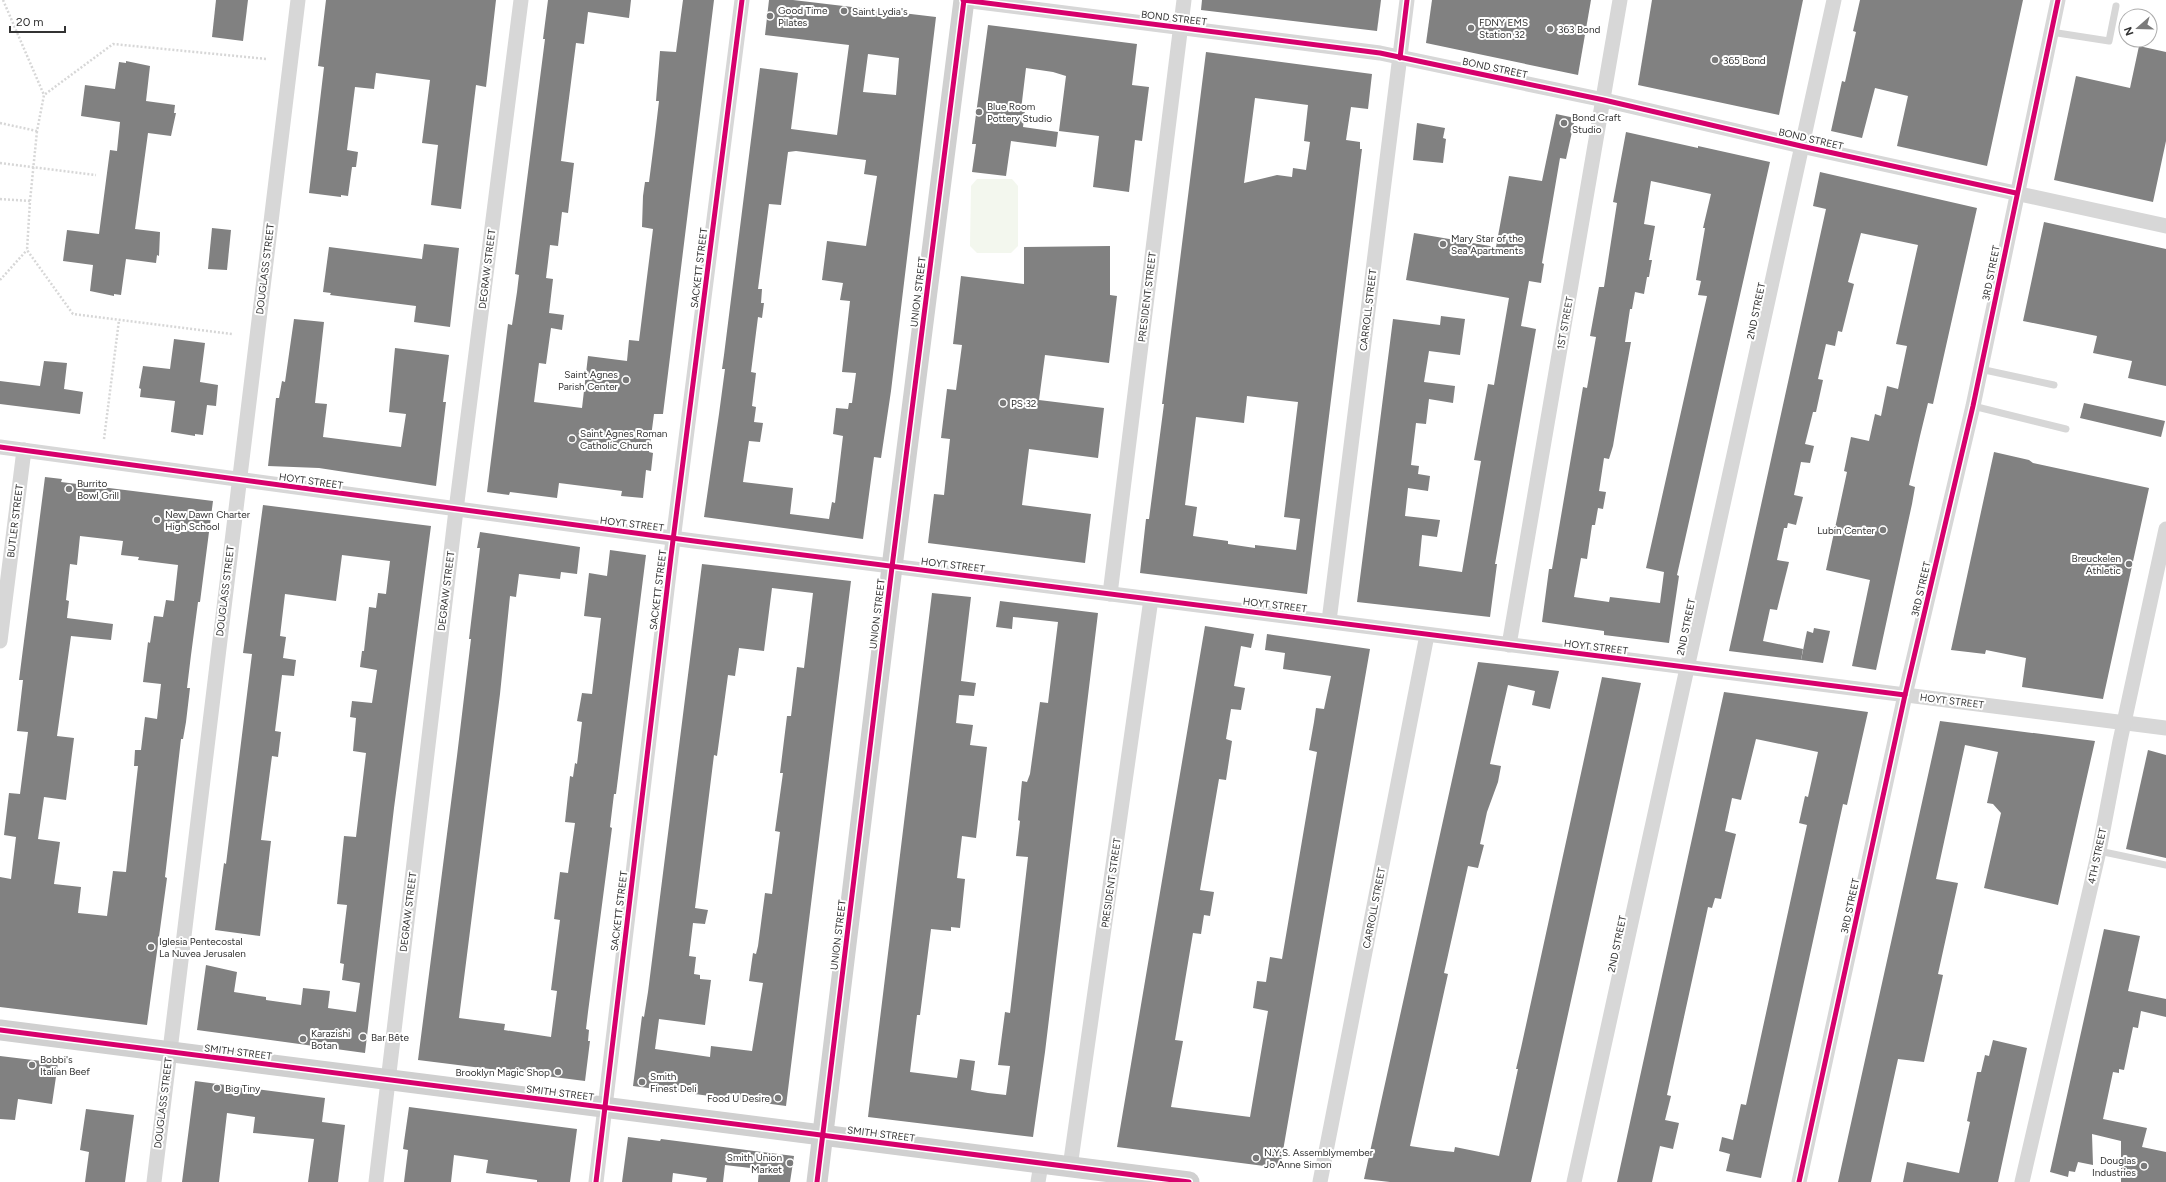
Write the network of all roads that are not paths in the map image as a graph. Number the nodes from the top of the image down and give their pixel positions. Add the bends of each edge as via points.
1 (298, 0) edge
2 (521, 0) edge
3 (742, 0) edge
4 (964, 0) edge
5 (1184, 0) edge
6 (1407, 0) edge
7 (1620, 0) edge
8 (1834, 0) edge
9 (2058, 0) edge
10 (2116, 6) dead end
11 (1180, 27) junction
12 (2050, 32) junction
13 (1400, 58) junction
14 (1604, 100) junction
15 (1801, 146) junction
16 (2016, 193) junction
17 (2166, 226) edge
18 (1980, 369) junction
19 (2054, 385) dead end
20 (1973, 406) junction
21 (2066, 429) dead end
22 (0, 447) edge
23 (24, 450) junction
24 (238, 480) junction
25 (456, 510) junction
26 (2166, 529) edge
27 (673, 538) junction
28 (892, 566) junction
29 (1110, 594) junction
30 (1151, 599) junction
31 (1329, 621) junction
32 (1427, 635) junction
33 (0, 640) edge
34 (1509, 645) junction
35 (1687, 667) junction
36 (1905, 695) junction
37 (2124, 723) junction
38 (2166, 728) edge
39 (2099, 851) junction
40 (2166, 865) edge
41 (0, 1030) edge
42 (170, 1052) junction
43 (387, 1080) junction
44 (605, 1107) junction
45 (823, 1136) junction
46 (1070, 1167) junction
47 (1039, 1173) edge
48 (154, 1182) edge
49 (376, 1182) edge
50 (596, 1182) edge
51 (817, 1182) edge
52 (1189, 1182) edge
53 (1320, 1182) edge
54 (1574, 1182) edge
55 (1799, 1182) edge
56 (2022, 1182) edge

1 - 24 street, DOUGLASS STREET
2 - 25 street, DEGRAW STREET
3 - 27 street, SACKETT STREET
4 - 11 street, BOND STREET
4 - 28 street, UNION STREET
5 - 11 street, PRESIDENT STREET
6 - 13 street, CARROLL STREET
7 - 14 street, 1ST STREET
8 - 15 street, 2ND STREET
9 - 12 street, 3RD STREET
10 - 12 lane via 2109,41
11 - 13 street, BOND STREET via 1380,53
11 - 29 street, PRESIDENT STREET
12 - 16 street, 3RD STREET
13 - 14 street, BOND STREET
13 - 31 street, CARROLL STREET
14 - 15 street, BOND STREET
14 - 34 street, 1ST STREET
15 - 16 street, BOND STREET
15 - 35 street, 2ND STREET
16 - 17 street, BOND STREET
16 - 18 street, 3RD STREET
18 - 19 lane
18 - 20 street, 3RD STREET
20 - 21 lane
20 - 36 street, 3RD STREET
22 - 23 street, HOYT STREET
23 - 24 street, HOYT STREET
23 - 33 street, BUTLER STREET
24 - 25 street, HOYT STREET
24 - 42 street, DOUGLASS STREET
25 - 27 street, HOYT STREET
25 - 43 street, DEGRAW STREET
26 - 37 street, 4TH STREET
27 - 28 street, HOYT STREET
27 - 44 street, SACKETT STREET
28 - 29 street, HOYT STREET
28 - 45 street, UNION STREET
29 - 30 street, HOYT STREET
30 - 31 street, HOYT STREET
30 - 46 street, PRESIDENT STREET
31 - 32 street, HOYT STREET
32 - 34 street, HOYT STREET
32 - 53 street, CARROLL STREET
34 - 35 street, HOYT STREET
35 - 36 street, HOYT STREET
35 - 54 street, 2ND STREET
36 - 37 street, HOYT STREET
36 - 55 street, 3RD STREET
37 - 38 street, HOYT STREET
37 - 39 street, 4TH STREET
39 - 40 lane
39 - 56 street, 4TH STREET
41 - 42 street, SMITH STREET
42 - 43 street, SMITH STREET
42 - 48 street, DOUGLASS STREET
43 - 44 street, SMITH STREET
43 - 49 street, DEGRAW STREET
44 - 45 street, SMITH STREET
44 - 50 street, SACKETT STREET
45 - 47 street, SMITH STREET
45 - 51 street, UNION STREET
46 - 47 street, SMITH STREET
46 - 52 street, SMITH STREET

